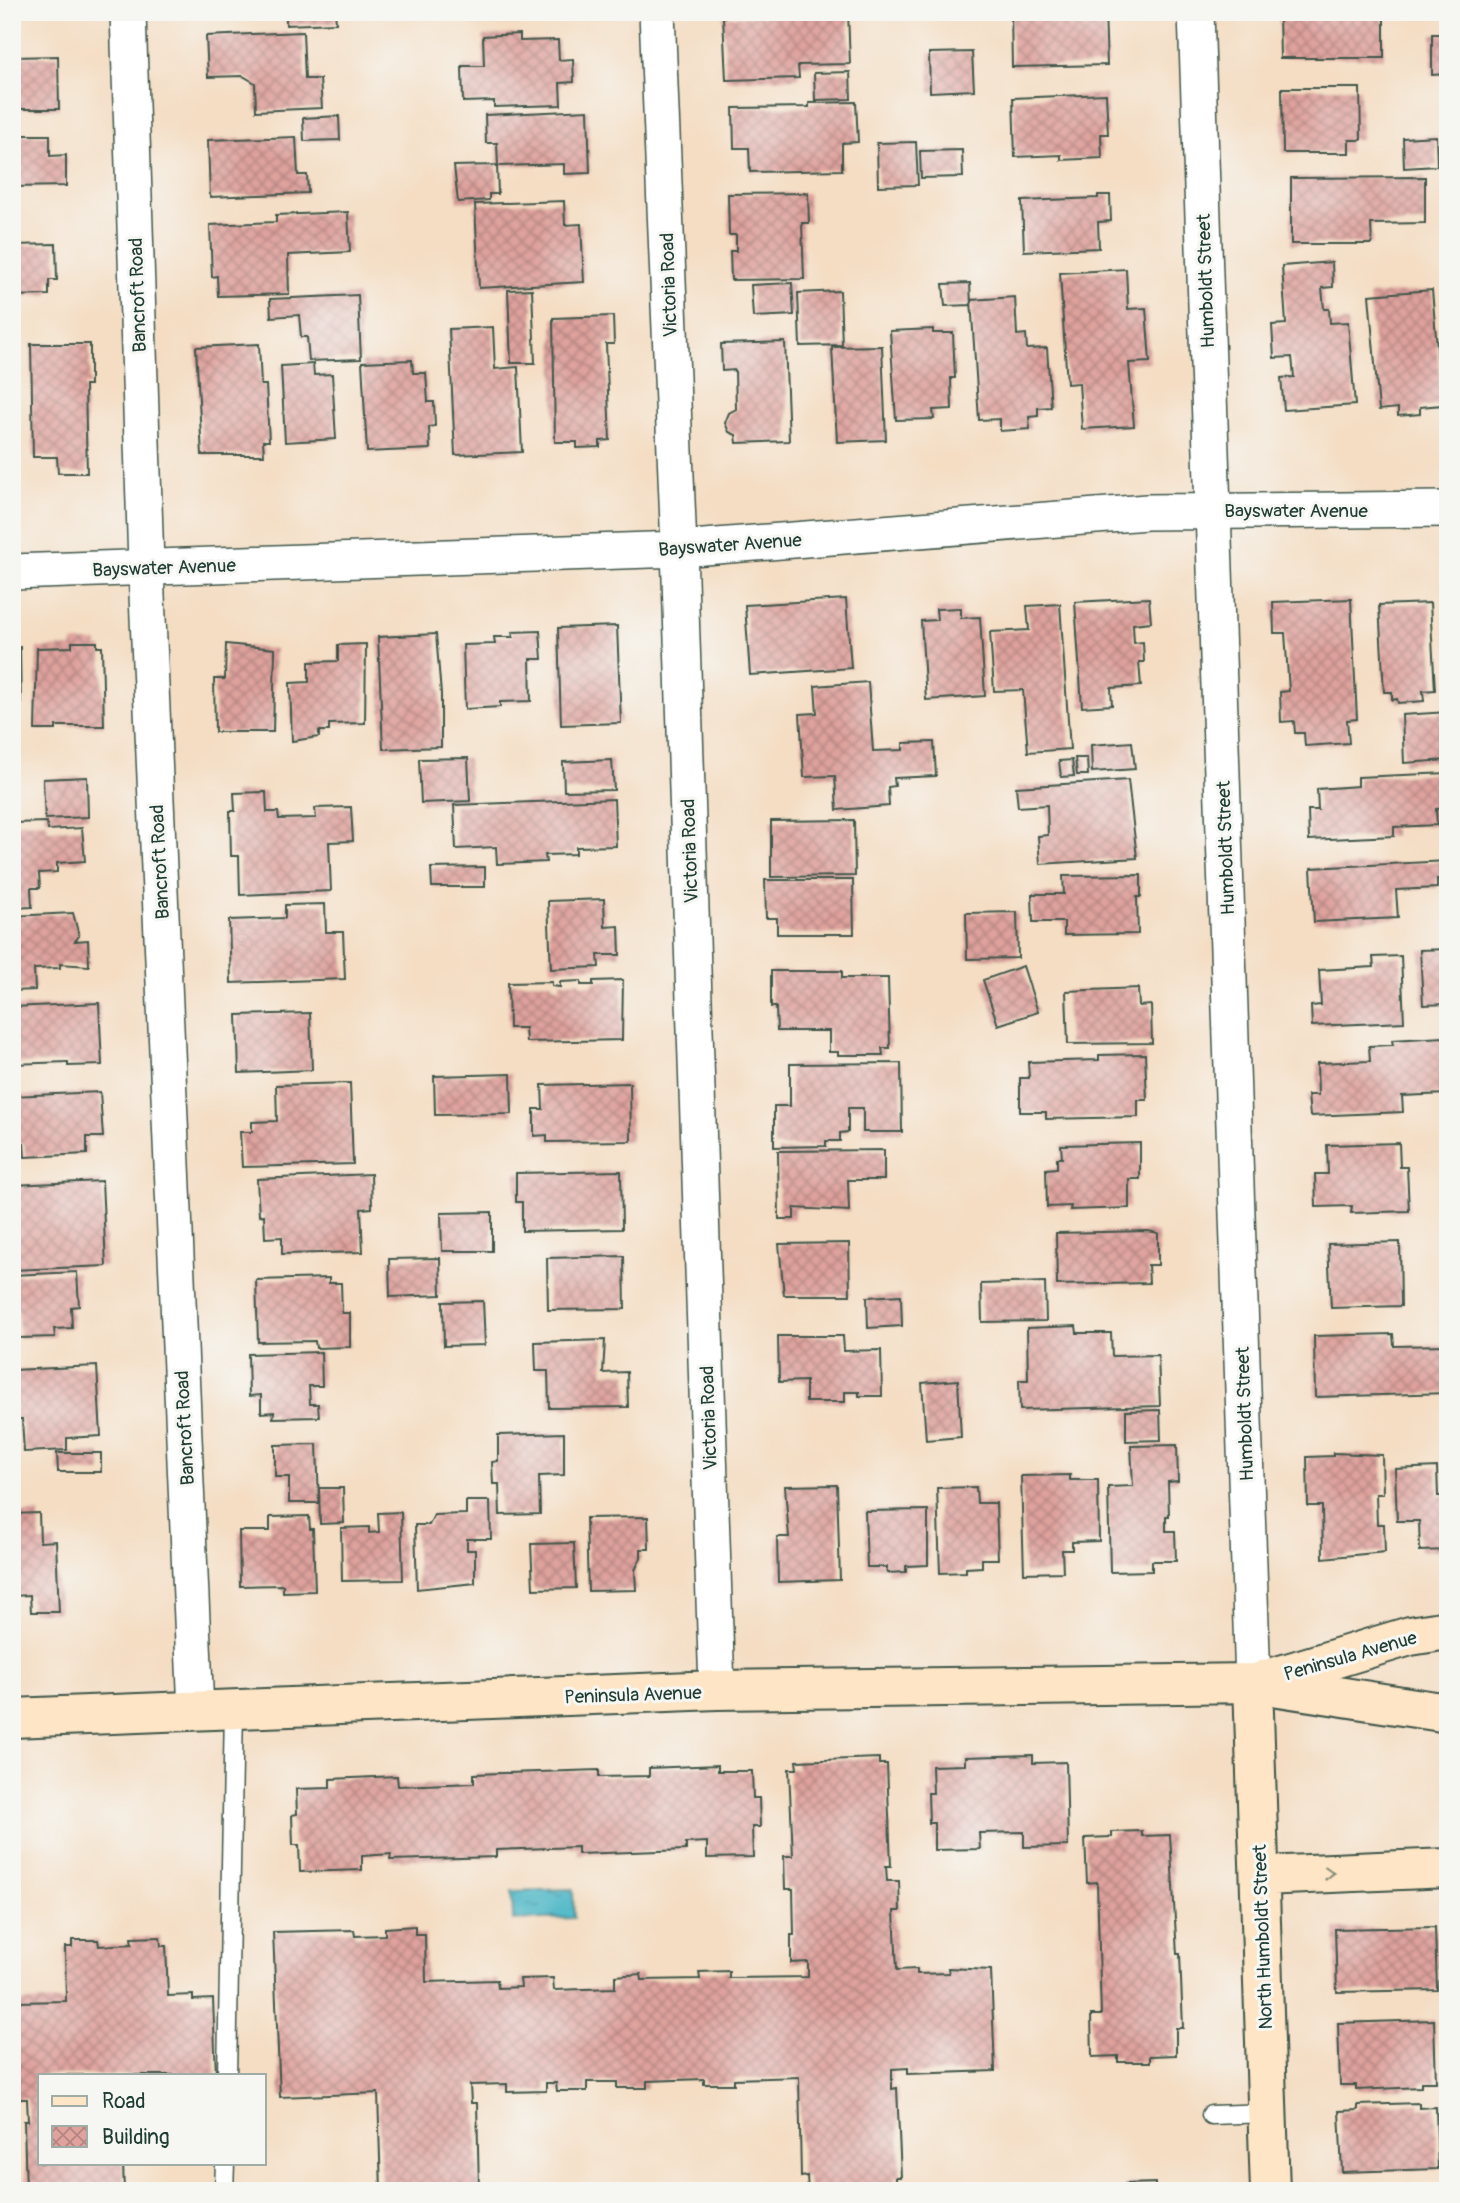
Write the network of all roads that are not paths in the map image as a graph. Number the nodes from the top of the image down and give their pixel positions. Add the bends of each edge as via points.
1 (128, 12) edge
2 (657, 12) edge
3 (1196, 12) edge
4 (1448, 509) edge
5 (1212, 510) junction
6 (679, 549) junction
7 (146, 568) junction
8 (12, 572) edge
9 (1448, 1630) edge
10 (1253, 1683) junction
11 (717, 1690) junction
12 (234, 1709) junction
13 (196, 1710) junction
14 (1448, 1713) edge
15 (12, 1718) edge
16 (1448, 1868) edge
17 (1261, 1876) junction
18 (227, 2074) edge
19 (1268, 2113) junction
20 (1211, 2115) dead end
21 (225, 2164) edge
22 (224, 2191) edge
23 (1270, 2191) edge

1 - 7 street, Bancroft Road
2 - 6 street, Victoria Road
3 - 5 street, Humboldt Street
4 - 5 street, Bayswater Avenue
5 - 6 street, Bayswater Avenue
5 - 10 street, Humboldt Street
6 - 7 street, Bayswater Avenue
6 - 11 street, Victoria Road
7 - 8 street, Bayswater Avenue
7 - 13 street, Bancroft Road
9 - 10 main road, Peninsula Avenue via 1410,1636
10 - 11 main road, Peninsula Avenue
10 - 14 main road, Peninsula Avenue
10 - 17 main road, North Humboldt Street
11 - 12 main road, Peninsula Avenue
12 - 13 main road, Peninsula Avenue
12 - 18 lane
13 - 15 main road, Peninsula Avenue
17 -> 16 main road
17 - 19 main road, North Humboldt Street
19 - 20 lane
19 - 23 main road, North Humboldt Street
21 - 22 lane

